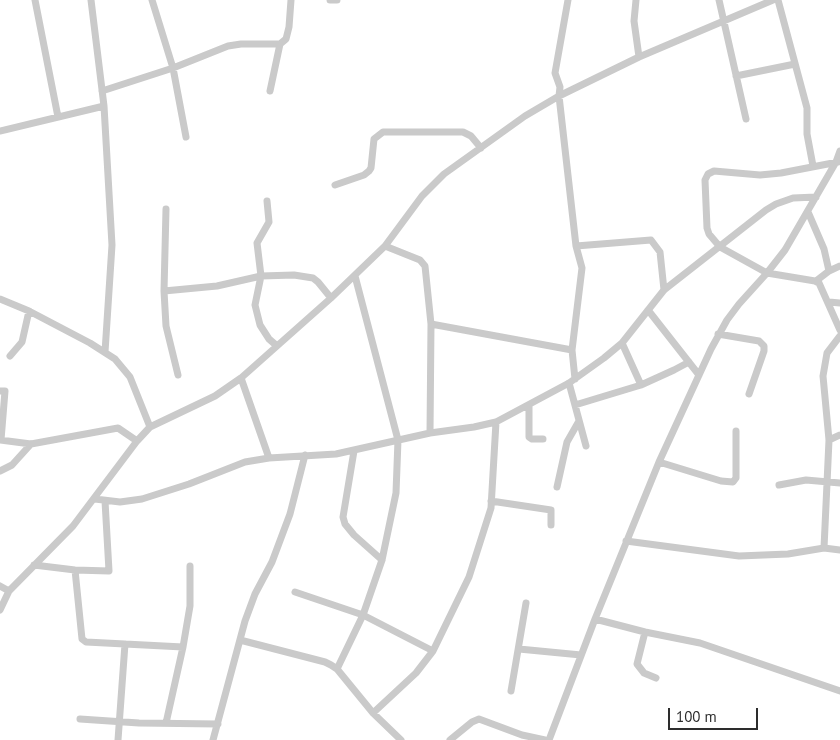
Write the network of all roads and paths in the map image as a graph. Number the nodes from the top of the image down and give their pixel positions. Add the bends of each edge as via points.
1 (35, 0) edge
2 (90, 0) edge
3 (152, 0) edge
4 (292, 0) edge
5 (330, 0) edge
6 (337, 0) edge
7 (568, 0) edge
8 (636, 0) edge
9 (719, 0) edge
10 (773, 0) edge
11 (778, 0) edge
12 (723, 21) junction
13 (280, 44) junction
14 (639, 57) junction
15 (795, 64) junction
16 (173, 68) junction
17 (736, 76) junction
18 (102, 91) junction
19 (270, 91) dead end
20 (559, 96) junction
21 (104, 106) junction
22 (58, 117) junction
23 (746, 119) dead end
24 (0, 131) edge
25 (186, 137) dead end
26 (478, 145) junction
27 (840, 151) edge
28 (838, 162) edge
29 (813, 166) junction
30 (335, 185) dead end
31 (816, 197) junction
32 (267, 200) dead end
33 (166, 209) dead end
34 (808, 212) junction
35 (385, 246) junction
36 (576, 246) junction
37 (720, 247) junction
38 (840, 266) edge
39 (829, 271) junction
40 (767, 273) junction
41 (262, 276) junction
42 (355, 276) junction
43 (816, 281) junction
44 (664, 290) junction
45 (164, 291) junction
46 (331, 298) junction
47 (0, 300) edge
48 (829, 302) junction
49 (840, 303) edge
50 (648, 310) junction
51 (29, 311) junction
52 (430, 324) junction
53 (840, 330) edge
54 (718, 334) junction
55 (840, 336) edge
56 (622, 343) junction
57 (277, 346) junction
58 (572, 350) junction
59 (105, 352) junction
60 (10, 356) dead end
61 (689, 362) junction
62 (178, 375) dead end
63 (699, 375) junction
64 (241, 378) junction
65 (572, 381) junction
66 (641, 385) junction
67 (0, 391) edge
68 (749, 394) dead end
69 (575, 405) junction
70 (529, 406) junction
71 (579, 420) junction
72 (496, 422) junction
73 (150, 428) junction
74 (736, 432) dead end
75 (430, 433) junction
76 (840, 435) edge
77 (543, 439) dead end
78 (1, 440) edge
79 (398, 440) junction
80 (829, 440) junction
81 (137, 441) junction
82 (31, 444) junction
83 (586, 446) dead end
84 (354, 451) junction
85 (305, 455) junction
86 (269, 458) junction
87 (659, 462) junction
88 (0, 471) edge
89 (827, 483) junction
90 (840, 483) edge
91 (779, 485) dead end
92 (557, 487) dead end
93 (95, 499) junction
94 (105, 501) junction
95 (491, 501) junction
96 (551, 525) dead end
97 (626, 541) junction
98 (824, 548) junction
99 (840, 550) edge
100 (382, 560) junction
101 (34, 565) junction
102 (190, 566) dead end
103 (75, 570) junction
104 (0, 586) edge
105 (10, 591) junction
106 (295, 592) dead end
107 (526, 603) dead end
108 (0, 610) edge
109 (363, 615) junction
110 (595, 619) junction
111 (645, 632) junction
112 (240, 640) junction
113 (125, 644) junction
114 (183, 647) junction
115 (519, 649) junction
116 (433, 651) junction
117 (581, 656) junction
118 (337, 669) junction
119 (656, 678) dead end
120 (511, 691) dead end
121 (840, 692) edge
122 (373, 713) junction
123 (80, 719) dead end
124 (120, 722) junction
125 (166, 723) junction
126 (218, 724) junction
127 (118, 740) edge
128 (213, 740) edge
129 (401, 740) edge
130 (450, 740) edge
131 (545, 740) edge
132 (549, 740) edge

1 - 22 street
2 - 18 street
3 - 16 street
4 - 13 street via 287,35 284,43
5 - 6 street
7 - 20 street via 555,73 560,87
8 - 14 street via 634,21
9 - 12 street
10 - 12 street
11 - 15 street
12 - 14 street
12 - 17 street
13 - 16 street via 228,46
13 - 19 street
14 - 20 street
15 - 17 street
15 - 29 street via 807,108 807,134
16 - 18 street
16 - 25 street
17 - 23 street
18 - 21 street
20 - 26 street
20 - 36 street
21 - 22 street
21 - 59 street via 112,245
22 - 24 street
26 - 30 street via 463,132 383,132 374,139 372,168 364,175
26 - 35 street via 431,186
27 - 28 street
28 - 29 street
28 - 31 street
29 - 37 street via 781,173 714,171 708,174 705,180 706,225
31 - 34 street
31 - 37 street via 793,198 776,204
32 - 41 street via 269,222 256,243
33 - 45 street
34 - 39 street via 824,249
34 - 40 street
35 - 42 street
35 - 52 street via 423,263
36 - 44 street via 651,240 662,257
36 - 58 street via 582,268
37 - 40 street
37 - 44 street
38 - 39 street
39 - 43 street
40 - 43 street
40 - 54 street
41 - 45 street via 217,286
41 - 46 street via 313,278
41 - 57 street via 255,305 257,316 269,339
42 - 46 street
42 - 79 street
43 - 48 street
44 - 50 street
45 - 62 street via 166,326
46 - 57 street
47 - 51 street
48 - 49 street
48 - 53 street
50 - 56 street
50 - 61 street
51 - 59 street
51 - 60 street via 22,342
52 - 58 street
52 - 75 street
54 - 63 street
54 - 68 street via 760,341 764,346
55 - 80 street via 827,353 823,376
56 - 65 street
56 - 66 street
57 - 64 street
58 - 65 street
59 - 73 street via 130,377
61 - 63 street
61 - 66 street
63 - 87 street
64 - 73 street via 215,396
64 - 86 street
65 - 69 street
65 - 70 street
66 - 69 street
67 - 78 street via 5,391
69 - 71 street
70 - 72 street
70 - 77 street via 530,437
71 - 83 street
71 - 92 street via 567,442
72 - 75 street
72 - 95 street
73 - 81 street
74 - 87 street via 736,478 733,482
75 - 79 street
76 - 80 street
78 - 82 street
79 - 84 street
79 - 100 street via 396,493
80 - 89 street
81 - 82 street via 118,428
81 - 93 street
82 - 88 street via 12,465
84 - 85 street
84 - 100 street via 343,516 345,524
85 - 86 street
85 - 112 street via 290,514 272,562 255,594
86 - 94 street via 244,462 142,499
87 - 97 street
89 - 90 street
89 - 91 street via 806,480
89 - 98 street
93 - 94 street
93 - 101 street
94 - 103 street via 110,570
95 - 96 street via 551,510
95 - 116 street via 469,577
97 - 98 street via 739,556 788,554
97 - 110 street
98 - 99 street
100 - 109 street
101 - 103 street
101 - 105 street
102 - 114 street via 190,606
103 - 113 street via 82,639 86,642
104 - 105 street
105 - 108 street
106 - 109 street
107 - 115 street
109 - 116 street
109 - 118 street
110 - 111 street
110 - 117 street
111 - 119 street via 637,664 644,673
111 - 121 street via 700,643
112 - 118 street via 325,662
112 - 126 street
113 - 114 street
113 - 124 street
114 - 125 street
115 - 117 street
115 - 120 street
116 - 122 street
117 - 132 street
118 - 122 street
122 - 129 street
123 - 124 street
124 - 125 street
124 - 127 street
125 - 126 street
126 - 128 street
130 - 131 street via 480,719

